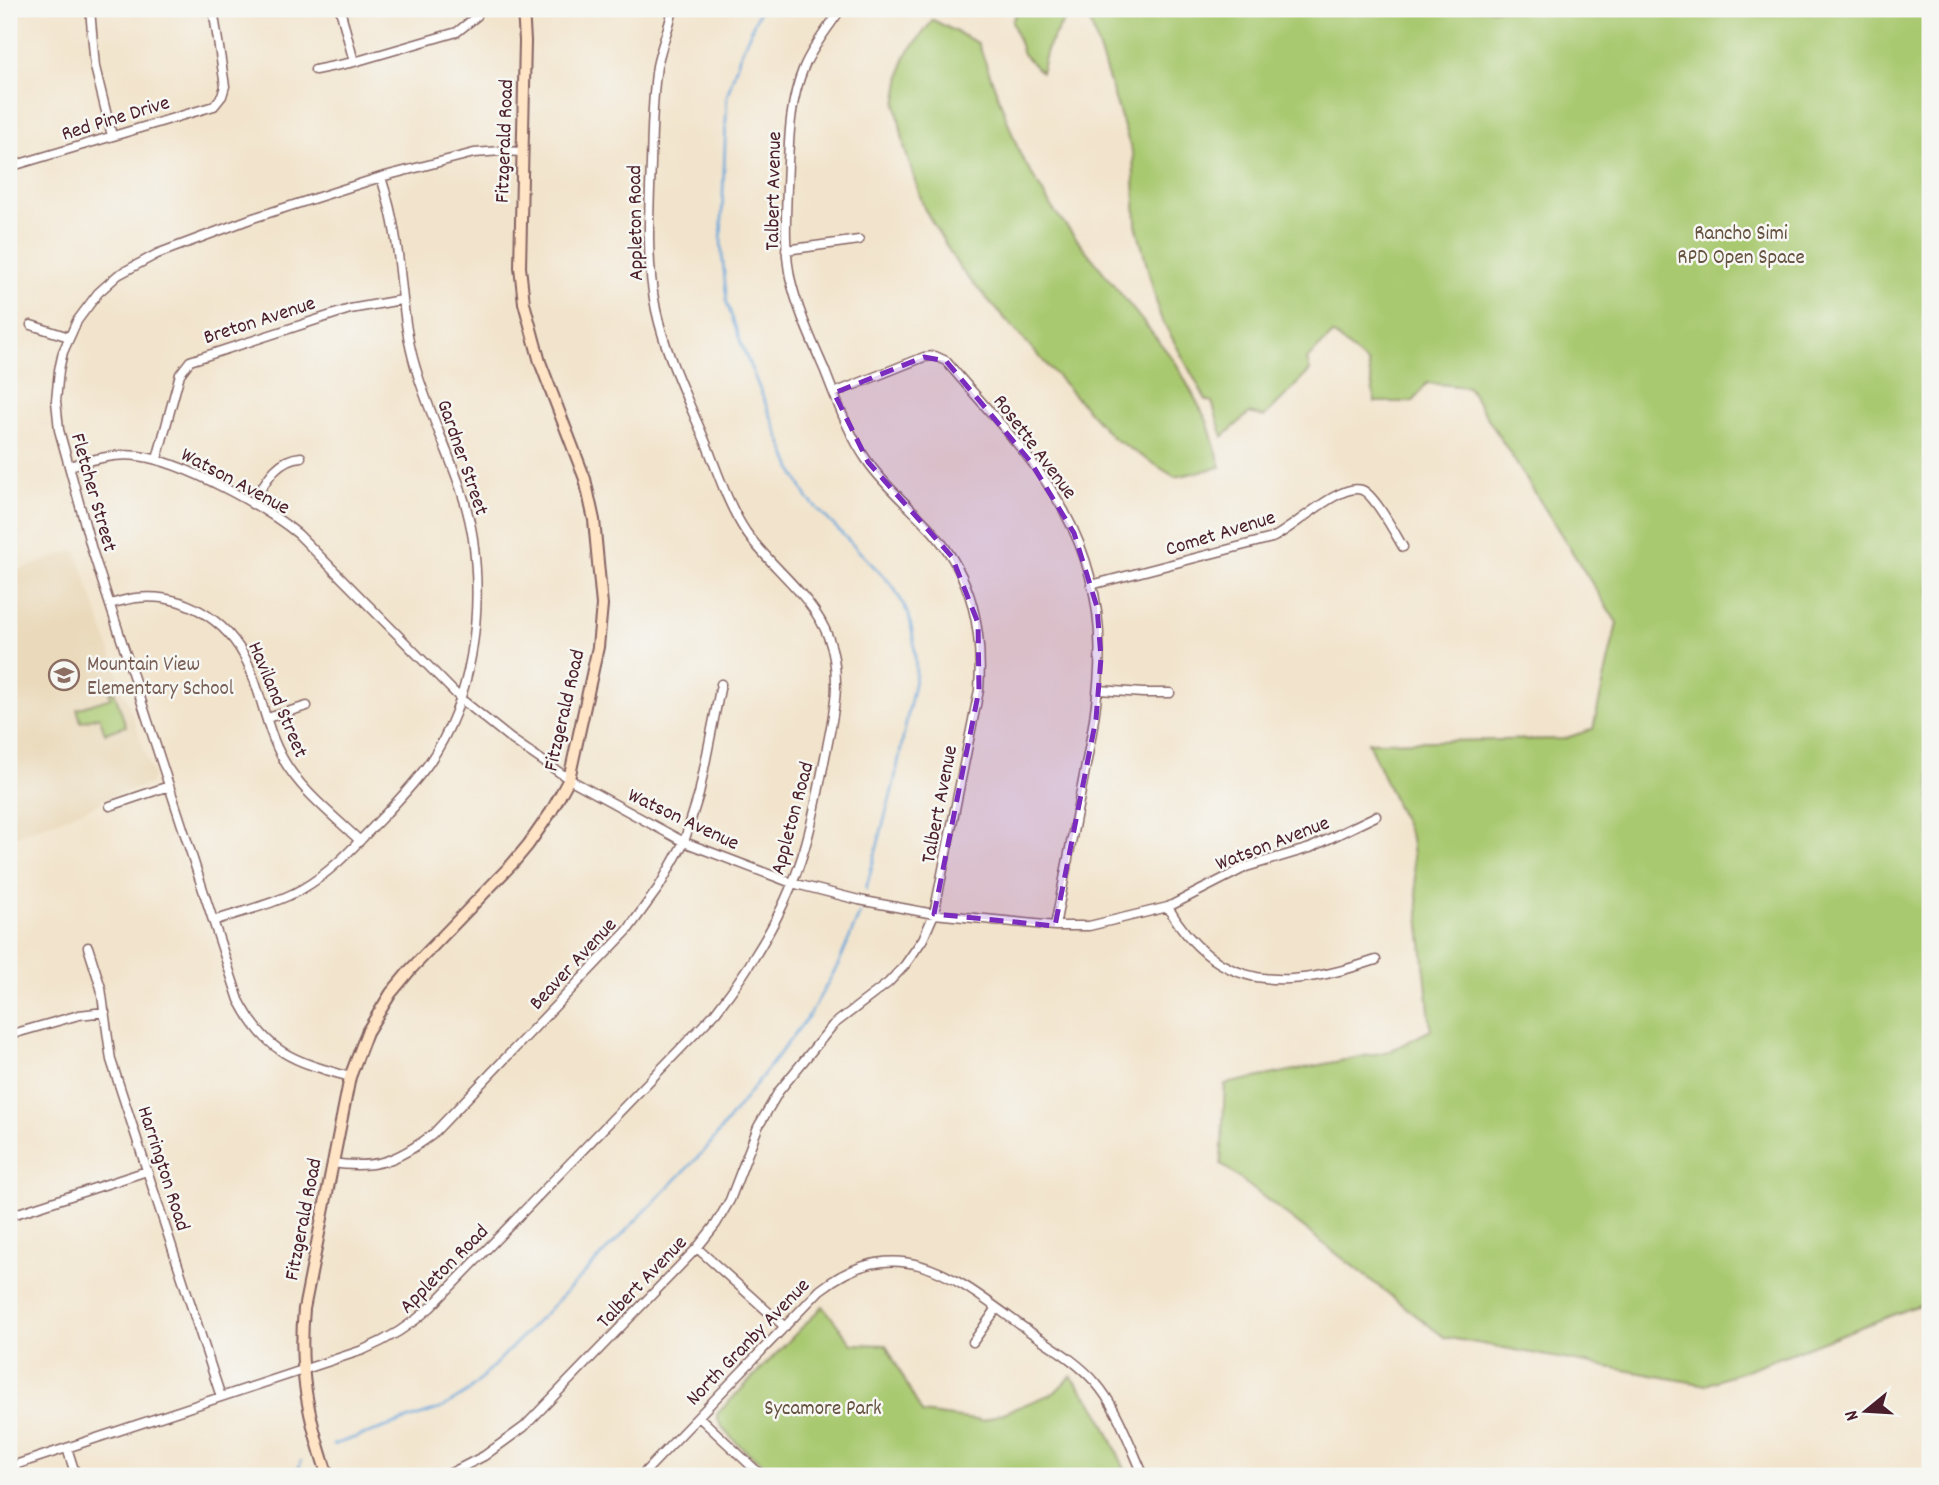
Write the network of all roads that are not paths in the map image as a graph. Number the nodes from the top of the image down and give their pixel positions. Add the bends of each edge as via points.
1 (90, 9) edge
2 (213, 9) edge
3 (340, 9) edge
4 (523, 9) edge
5 (673, 9) edge
6 (841, 9) edge
7 (477, 16) dead end
8 (354, 62) junction
9 (315, 70) dead end
10 (113, 136) junction
11 (522, 152) junction
12 (9, 167) edge
13 (381, 177) junction
14 (859, 240) dead end
15 (786, 250) junction
16 (401, 300) junction
17 (31, 325) dead end
18 (69, 337) junction
19 (834, 393) junction
20 (301, 457) dead end
21 (157, 459) junction
22 (69, 466) junction
23 (252, 504) junction
24 (1403, 547) dead end
25 (1091, 585) junction
26 (110, 604) junction
27 (721, 684) dead end
28 (1100, 690) junction
29 (1170, 693) dead end
30 (461, 699) junction
31 (307, 706) dead end
32 (267, 718) junction
33 (569, 779) junction
34 (169, 786) junction
35 (110, 806) dead end
36 (1376, 816) dead end
37 (360, 841) junction
38 (684, 842) junction
39 (792, 883) junction
40 (1168, 907) junction
41 (934, 914) junction
42 (213, 921) junction
43 (1055, 926) junction
44 (88, 947) dead end
45 (1376, 960) dead end
46 (105, 1012) junction
47 (9, 1035) edge
48 (350, 1077) junction
49 (332, 1163) junction
50 (147, 1171) junction
51 (9, 1216) edge
52 (697, 1248) junction
53 (997, 1308) junction
54 (785, 1327) junction
55 (973, 1342) dead end
56 (302, 1371) junction
57 (220, 1397) junction
58 (699, 1417) junction
59 (67, 1448) junction
60 (9, 1466) edge
61 (76, 1476) edge
62 (328, 1476) edge
63 (449, 1476) edge
64 (641, 1476) edge
65 (762, 1476) edge
66 (1144, 1476) edge

1 - 10 street via 95,67
2 - 10 street, Red Pine Drive via 225,78 219,102
3 - 8 street
4 - 11 main road, Fitzgerald Road
5 - 39 street, Appleton Road via 653,100 648,236 656,310 671,359 734,510 758,548 816,612 836,665 835,709 811,824
6 - 15 street, Talbert Avenue via 804,68 792,107
7 - 8 street via 457,32
8 - 9 street
10 - 12 street, Red Pine Drive
11 - 13 street, Fletcher Street via 474,153
11 - 33 main road, Fitzgerald Road via 520,267 524,303 540,362 585,479 599,556 602,605 598,647
13 - 16 street, Gardner Street via 395,233
13 - 18 street, Fletcher Street via 253,218 137,263 87,306
14 - 15 street
15 - 19 street, Talbert Avenue via 797,302
16 - 21 street, Breton Avenue via 350,309 190,361 180,374
16 - 30 street, Gardner Street via 415,369 458,479 473,539 476,621
17 - 18 street
18 - 22 street, Fletcher Street via 56,401
19 - 25 street, Rosette Avenue via 924,356 946,361 1050,488 1074,533
19 - 41 street, Talbert Avenue via 868,462 952,557 978,623 979,690
20 - 23 street via 278,464
21 - 22 street, Watson Avenue via 117,456
21 - 23 street, Watson Avenue
22 - 26 street, Fletcher Street
23 - 30 street, Watson Avenue via 298,534
24 - 25 street, Comet Avenue via 1372,498 1351,489 1272,538
25 - 28 street, Rosette Avenue via 1100,633
26 - 32 street, Haviland Street via 163,598 214,619 245,657
26 - 34 street, Fletcher Street
27 - 38 street, Beaver Avenue via 699,794
28 - 29 street
28 - 43 street, Rosette Avenue
30 - 33 street, Watson Avenue
30 - 37 street, Gardner Street via 429,762
31 - 32 street
32 - 37 street, Haviland Street via 297,779
33 - 38 street, Watson Avenue
33 - 48 main road, Fitzgerald Road via 528,845 391,993 367,1032
34 - 35 street
34 - 42 street, Fletcher Street
36 - 40 street, Watson Avenue via 1320,844 1246,867
37 - 42 street, Gardner Street via 303,888
38 - 39 street, Watson Avenue
38 - 49 street, Beaver Avenue via 627,931 432,1135 386,1162 361,1166
39 - 41 street, Watson Avenue
39 - 56 street, Appleton Road via 761,948 715,1013 432,1307 385,1341
40 - 43 street, Watson Avenue via 1090,926
40 - 45 street via 1200,951 1254,978 1296,979
41 - 43 street, Watson Avenue
41 - 52 street, Talbert Avenue via 905,965 833,1025 779,1091 758,1127 730,1200
42 - 48 street, Fletcher Street via 239,1000 259,1033 292,1058
44 - 46 street, Harrington Road
46 - 47 street
46 - 50 street, Harrington Road via 111,1059
48 - 49 main road, Fitzgerald Road
49 - 56 main road, Fitzgerald Road via 304,1308
50 - 51 street
50 - 57 street, Harrington Road
52 - 54 street
52 - 63 street, Talbert Avenue via 524,1427
53 - 54 street, North Granby Avenue via 937,1269 878,1262 837,1276
53 - 55 street
53 - 66 street, North Granby Avenue via 1096,1383
54 - 58 street, North Granby Avenue
56 - 57 street, Appleton Road
56 - 62 main road, Fitzgerald Road via 307,1409
57 - 59 street, Appleton Road
58 - 64 street, North Granby Avenue
58 - 65 street
59 - 60 street, Appleton Road
59 - 61 street

